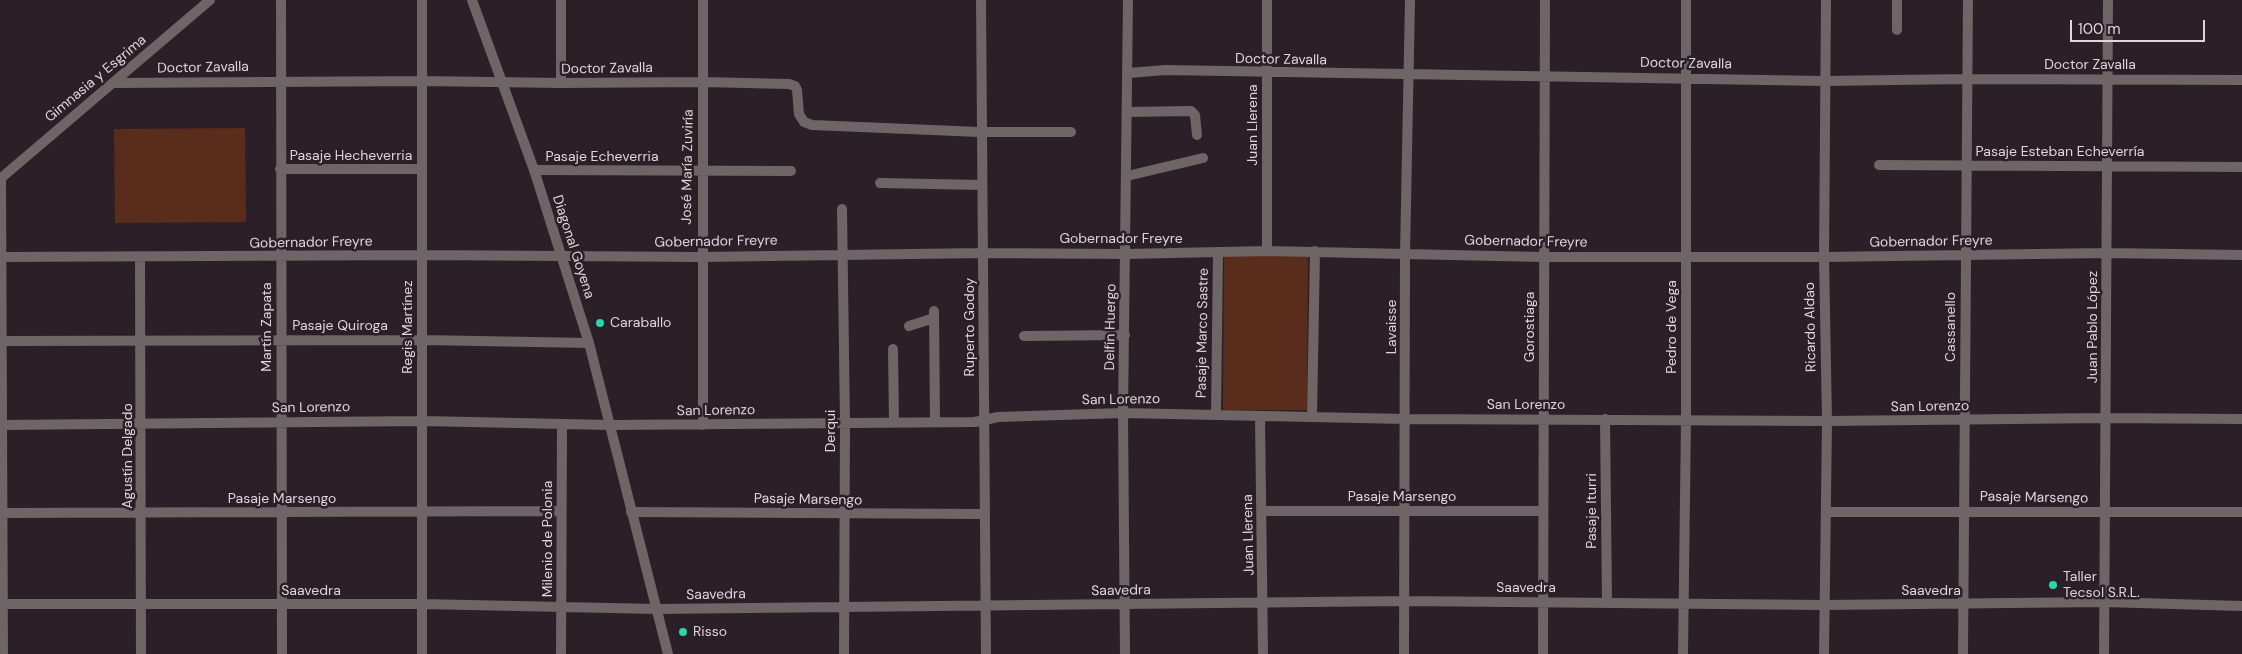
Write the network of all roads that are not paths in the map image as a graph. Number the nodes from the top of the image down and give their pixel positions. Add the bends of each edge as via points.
1 (210, 0) edge
2 (281, 0) edge
3 (422, 0) edge
4 (472, 0) edge
5 (561, 0) edge
6 (702, 0) edge
7 (981, 0) edge
8 (1128, 0) edge
9 (1268, 0) edge
10 (1410, 0) edge
11 (1545, 0) edge
12 (1686, 0) edge
13 (1826, 0) edge
14 (1896, 0) edge
15 (1968, 0) edge
16 (2108, 0) edge
17 (1897, 30) dead end
18 (1129, 73) junction
19 (1267, 74) junction
20 (1408, 75) junction
21 (1544, 77) junction
22 (1686, 78) junction
23 (1966, 78) junction
24 (2108, 78) junction
25 (2242, 80) edge
26 (280, 81) junction
27 (421, 81) junction
28 (1824, 81) junction
29 (114, 82) junction
30 (502, 82) junction
31 (703, 82) junction
32 (561, 84) junction
33 (1128, 112) junction
34 (980, 132) junction
35 (1071, 132) dead end
36 (1197, 134) dead end
37 (1203, 158) dead end
38 (1879, 165) dead end
39 (2108, 165) junction
40 (1967, 166) junction
41 (2242, 167) edge
42 (280, 169) junction
43 (422, 169) junction
44 (534, 170) junction
45 (791, 171) dead end
46 (701, 172) junction
47 (1127, 176) junction
48 (0, 179) edge
49 (880, 183) dead end
50 (982, 185) junction
51 (842, 209) dead end
52 (1267, 250) junction
53 (1315, 251) junction
54 (1218, 252) junction
55 (984, 253) junction
56 (2107, 253) junction
57 (842, 254) junction
58 (1126, 254) junction
59 (422, 255) junction
60 (1405, 255) junction
61 (1964, 255) junction
62 (2242, 255) edge
63 (1, 257) edge
64 (280, 257) junction
65 (563, 257) junction
66 (701, 257) junction
67 (1543, 257) junction
68 (1685, 257) junction
69 (1824, 257) junction
70 (140, 258) junction
71 (909, 326) dead end
72 (1125, 335) junction
73 (1024, 336) dead end
74 (280, 340) junction
75 (422, 340) junction
76 (1, 341) edge
77 (140, 341) junction
78 (589, 343) junction
79 (893, 349) dead end
80 (1123, 413) junction
81 (1216, 414) junction
82 (1260, 416) junction
83 (1312, 416) junction
84 (2106, 418) junction
85 (1406, 419) junction
86 (1543, 419) junction
87 (1606, 419) junction
88 (1686, 419) junction
89 (2242, 419) edge
90 (984, 420) junction
91 (1964, 420) junction
92 (423, 421) junction
93 (1827, 421) junction
94 (282, 422) junction
95 (894, 422) junction
96 (935, 422) junction
97 (845, 423) junction
98 (142, 424) junction
99 (1, 425) edge
100 (562, 425) junction
101 (610, 425) junction
102 (703, 425) junction
103 (561, 511) junction
104 (1262, 511) junction
105 (1542, 511) junction
106 (1965, 511) junction
107 (282, 512) junction
108 (423, 512) junction
109 (632, 512) junction
110 (1404, 512) junction
111 (1826, 512) junction
112 (2104, 512) junction
113 (2242, 512) edge
114 (2, 513) junction
115 (142, 513) junction
116 (984, 514) junction
117 (845, 515) junction
118 (1404, 601) junction
119 (1264, 602) junction
120 (1544, 602) junction
121 (1607, 602) junction
122 (1684, 602) junction
123 (2104, 602) junction
124 (1, 604) edge
125 (422, 604) junction
126 (141, 605) junction
127 (281, 605) junction
128 (1124, 605) junction
129 (1824, 605) junction
130 (1964, 605) junction
131 (844, 606) junction
132 (986, 606) junction
133 (2242, 606) edge
134 (562, 608) junction
135 (658, 610) junction
136 (2, 654) edge
137 (141, 654) edge
138 (282, 654) edge
139 (422, 654) edge
140 (561, 654) edge
141 (668, 654) edge
142 (844, 654) edge
143 (986, 654) edge
144 (1125, 654) edge
145 (1264, 654) edge
146 (1404, 654) edge
147 (1544, 654) edge
148 (1683, 654) edge
149 (1824, 654) edge
150 (1963, 654) edge
151 (2104, 654) edge

1 - 29 street, Gimnasia y Esgrima
2 - 26 street, Martín Zapata
3 - 27 street, Regis Martínez
4 - 30 street, Diagonal Goyena
5 - 32 street
6 - 31 street, José María Zuviría
7 - 34 street, Ruperto Godoy
8 - 18 street, Delfín Huergo
9 - 19 street, Juan Llerena
10 - 20 street, Lavaisse
11 - 21 street, Gorostiaga
12 - 22 street, Pedro de Vega
13 - 28 street, Ricardo Aldao
14 - 17 street
15 - 23 street, Cassanello
16 - 24 street, Juan Pablo López
18 - 19 street, Doctor Zavalla via 1165,70
18 - 33 street, Delfín Huergo
19 - 20 street, Doctor Zavalla
19 - 52 street, Juan Llerena
20 - 21 street, Doctor Zavalla
20 - 60 street, Lavaisse
21 - 22 street, Doctor Zavalla
21 - 67 street, Gorostiaga
22 - 28 street, Doctor Zavalla
22 - 68 street, Pedro de Vega
23 - 24 street, Doctor Zavalla
23 - 28 street, Doctor Zavalla
23 - 40 street, Cassanello
24 - 25 street, Doctor Zavalla
24 - 39 street, Juan Pablo López
26 - 27 street, Doctor Zavalla
26 - 29 street, Doctor Zavalla
26 - 42 street, Martín Zapata
27 - 30 street, Doctor Zavalla
27 - 43 street, Regis Martínez
28 - 69 street, Ricardo Aldao
29 - 48 street, Gimnasia y Esgrima
30 - 32 street, Doctor Zavalla
30 - 44 street, Diagonal Goyena
31 - 32 street, Doctor Zavalla
31 - 34 street, Doctor Zavalla via 795,86 799,114 804,122 812,125
31 - 46 street, José María Zuviría
33 - 36 street via 1191,111 1196,115
33 - 47 street, Delfín Huergo
34 - 35 street, Doctor Zavalla
34 - 50 street, Ruperto Godoy
37 - 47 street
38 - 40 street, Pasaje Esteban Echeverría
39 - 40 street, Pasaje Esteban Echeverría
39 - 41 street, Pasaje Esteban Echeverría
39 - 56 street, Juan Pablo López
40 - 61 street, Cassanello
42 - 43 street, Pasaje Hecheverria
42 - 64 street, Martín Zapata
43 - 59 street, Regis Martínez
44 - 46 street, Pasaje Echeverria
44 - 65 street, Diagonal Goyena
45 - 46 street, Pasaje Echeverria
46 - 66 street, José María Zuviría
47 - 58 street, Delfín Huergo
48 - 63 street
49 - 50 street
50 - 55 street, Ruperto Godoy
51 - 57 street, Derqui
52 - 53 street, Gobernador Freyre
52 - 54 street, Gobernador Freyre
53 - 60 street, Gobernador Freyre
53 - 83 street
54 - 58 street, Gobernador Freyre
54 - 81 street, Pasaje Marco Sastre
55 - 57 street, Gobernador Freyre
55 - 58 street, Gobernador Freyre
55 - 90 street, Ruperto Godoy
56 - 61 street, Gobernador Freyre
56 - 62 street, Gobernador Freyre
56 - 84 street, Juan Pablo López
57 - 66 street, Gobernador Freyre
57 - 97 street, Derqui
58 - 72 street, Delfín Huergo
59 - 64 street, Gobernador Freyre
59 - 65 street, Gobernador Freyre
59 - 75 street, Regis Martínez
60 - 67 street, Gobernador Freyre
60 - 85 street, Lavaisse
61 - 69 street, Gobernador Freyre
61 - 91 street, Cassanello
63 - 70 street, Gobernador Freyre
63 - 76 street
64 - 70 street, Gobernador Freyre
64 - 74 street, Martín Zapata
65 - 66 street, Gobernador Freyre
65 - 78 street, Diagonal Goyena
66 - 102 street, José María Zuviría
67 - 68 street, Gobernador Freyre
67 - 86 street, Gorostiaga
68 - 69 street, Gobernador Freyre
68 - 88 street, Pedro de Vega
69 - 93 street, Ricardo Aldao
70 - 77 street, Agustín Delgado
71 - 96 street via 934,314
72 - 73 street
72 - 80 street, Delfín Huergo
74 - 75 street, Pasaje Quiroga
74 - 77 street, Pasaje Quiroga
74 - 94 street, Martín Zapata
75 - 78 street, Pasaje Quiroga
75 - 92 street, Regis Martínez
76 - 77 street, Pasaje Quiroga
76 - 99 street
77 - 98 street, Agustín Delgado
78 - 101 street, Diagonal Goyena
79 - 95 street
80 - 81 street, San Lorenzo
80 - 90 street, San Lorenzo
80 - 128 street, Delfín Huergo
81 - 82 street, San Lorenzo
82 - 83 street, San Lorenzo
82 - 104 street, Juan Llerena
83 - 85 street, San Lorenzo
84 - 89 street, San Lorenzo
84 - 91 street, San Lorenzo
84 - 112 street, Juan Pablo López
85 - 86 street, San Lorenzo
85 - 110 street, Lavaisse
86 - 87 street, San Lorenzo
86 - 105 street, Gorostiaga
87 - 88 street, San Lorenzo
87 - 121 street, Pasaje Iturri
88 - 93 street, San Lorenzo
88 - 122 street, Pedro de Vega
90 - 96 street, San Lorenzo
90 - 116 street, Ruperto Godoy
91 - 93 street, San Lorenzo
91 - 106 street, Cassanello
92 - 94 street, San Lorenzo
92 - 100 street, San Lorenzo
92 - 108 street, Regis Martínez
93 - 111 street, Ricardo Aldao
94 - 98 street, San Lorenzo
94 - 107 street, Martín Zapata
95 - 96 street, San Lorenzo
95 - 97 street, San Lorenzo
97 - 102 street, San Lorenzo
97 - 117 street, Derqui
98 - 99 street, San Lorenzo
98 - 115 street, Agustín Delgado
99 - 114 street
100 - 101 street, San Lorenzo
100 - 103 street, Milenio de Polonia
101 - 102 street, San Lorenzo
101 - 109 street, Diagonal Goyena
103 - 108 street, Pasaje Marsengo
103 - 134 street, Milenio de Polonia
104 - 110 street, Pasaje Marsengo
104 - 119 street, Juan Llerena
105 - 110 street, Pasaje Marsengo
105 - 120 street, Gorostiaga
106 - 111 street, Pasaje Marsengo
106 - 112 street, Pasaje Marsengo
106 - 130 street, Cassanello
107 - 108 street, Pasaje Marsengo
107 - 115 street, Pasaje Marsengo
107 - 127 street, Martín Zapata
108 - 125 street, Regis Martínez
109 - 117 street, Pasaje Marsengo
109 - 135 street, Diagonal Goyena
110 - 118 street, Lavaisse
111 - 129 street, Ricardo Aldao
112 - 113 street, Pasaje Marsengo
112 - 123 street, Juan Pablo López
114 - 115 street, Pasaje Marsengo
114 - 124 street
115 - 126 street, Agustín Delgado
116 - 117 street, Pasaje Marsengo
116 - 132 street, Ruperto Godoy
117 - 131 street, Derqui
118 - 119 street, Saavedra
118 - 120 street, Saavedra
118 - 146 street, Lavaisse
119 - 128 street, Saavedra
119 - 145 street, Juan Llerena
120 - 121 street, Saavedra
120 - 147 street, Gorostiaga
121 - 122 street, Saavedra
122 - 129 street, Saavedra
122 - 148 street, Pedro de Vega
123 - 130 street, Saavedra
123 - 133 street, Saavedra
123 - 151 street, Juan Pablo López
124 - 126 street, Saavedra
124 - 136 street
125 - 127 street, Saavedra
125 - 134 street, Saavedra
125 - 139 street, Regis Martínez
126 - 127 street, Saavedra
126 - 137 street, Agustín Delgado
127 - 138 street, Martín Zapata
128 - 132 street, Saavedra
128 - 144 street, Delfín Huergo
129 - 130 street, Saavedra
129 - 149 street, Ricardo Aldao
130 - 150 street, Cassanello
131 - 132 street, Saavedra
131 - 135 street, Saavedra
131 - 142 street, Derqui
132 - 143 street, Ruperto Godoy
134 - 135 street, Saavedra
134 - 140 street, Milenio de Polonia
135 - 141 street, Diagonal Goyena

